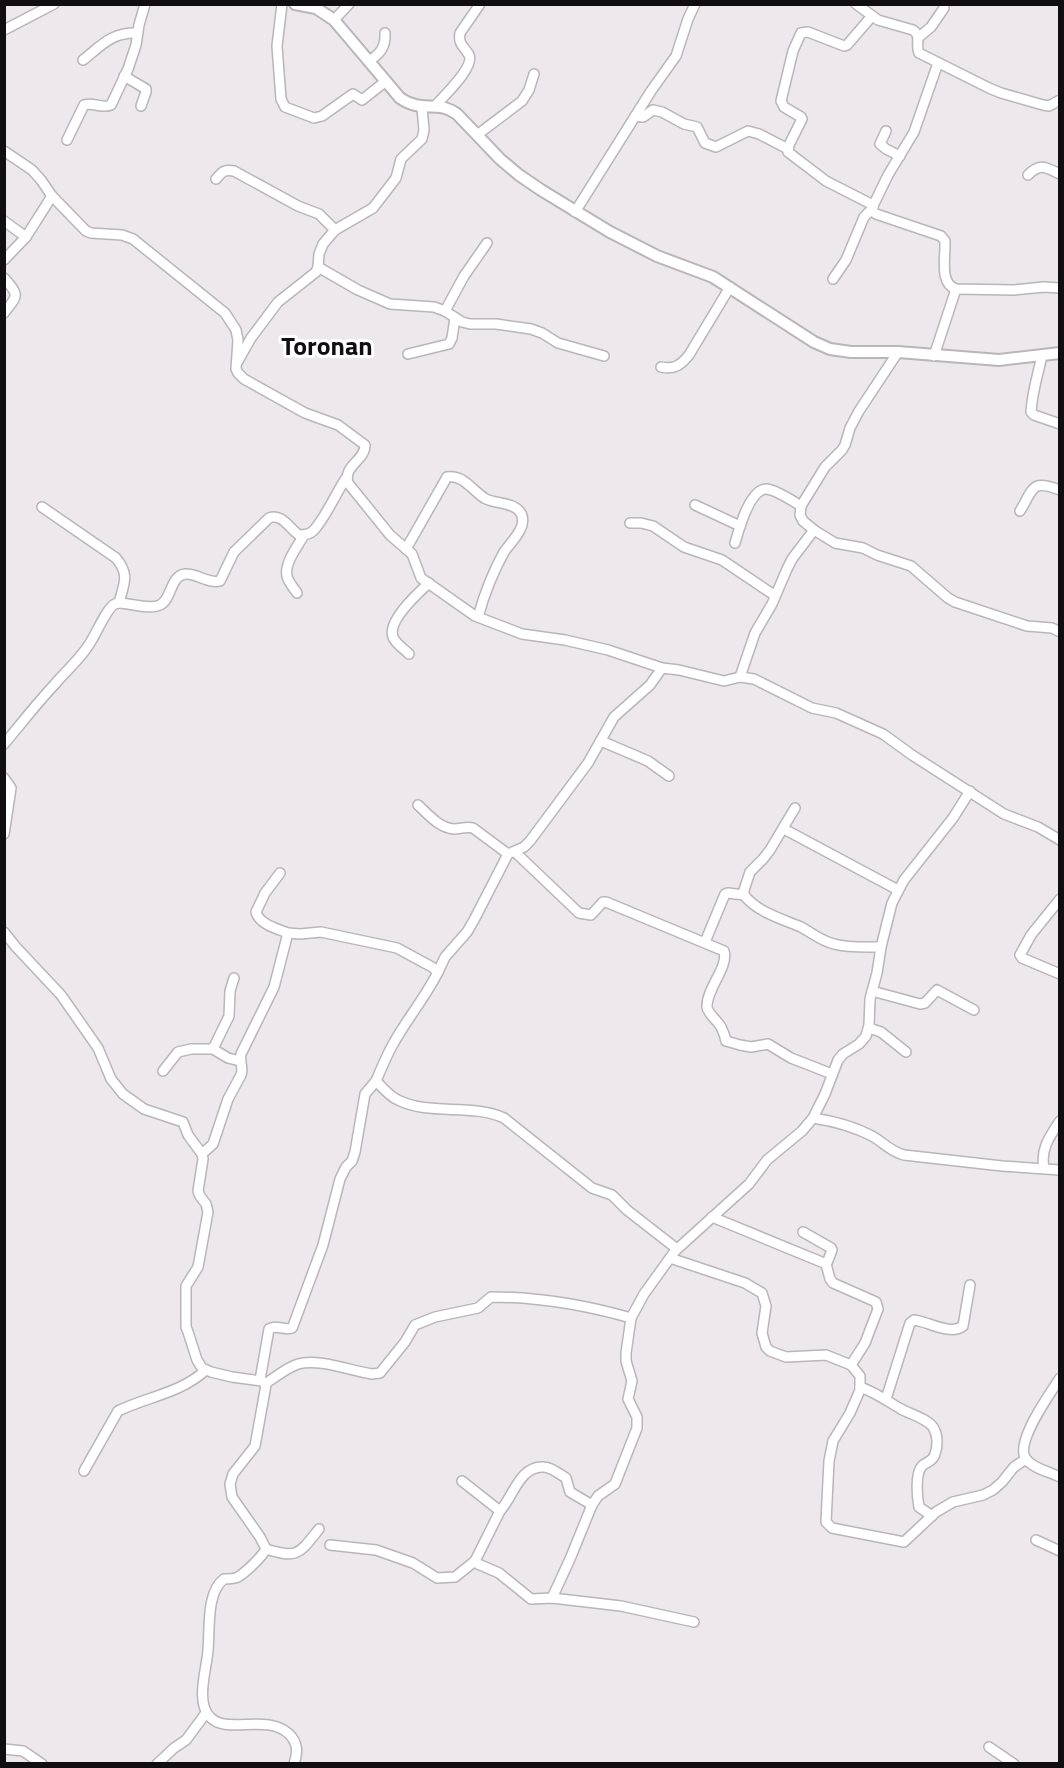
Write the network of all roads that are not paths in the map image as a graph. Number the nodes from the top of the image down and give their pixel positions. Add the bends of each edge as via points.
1 (54, 4) edge
2 (145, 4) edge
3 (282, 4) edge
4 (295, 4) edge
5 (349, 4) edge
6 (480, 4) edge
7 (695, 4) edge
8 (860, 5) edge
9 (944, 8) dead end
10 (872, 16) junction
11 (334, 20) junction
12 (4, 30) edge
13 (138, 33) junction
14 (385, 33) dead end
15 (919, 37) junction
16 (83, 60) dead end
17 (369, 61) junction
18 (938, 63) junction
19 (534, 74) dead end
20 (124, 76) junction
21 (386, 81) junction
22 (1059, 100) edge
23 (141, 106) dead end
24 (435, 106) junction
25 (422, 108) junction
26 (635, 116) junction
27 (886, 131) dead end
28 (477, 135) junction
29 (67, 140) dead end
30 (788, 149) junction
31 (4, 151) edge
32 (900, 156) junction
33 (1059, 174) edge
34 (1028, 175) dead end
35 (216, 179) dead end
36 (52, 196) junction
37 (873, 207) junction
38 (575, 212) junction
39 (4, 221) edge
40 (335, 230) junction
41 (26, 237) junction
42 (487, 243) dead end
43 (4, 260) edge
44 (318, 267) junction
45 (4, 278) edge
46 (833, 279) dead end
47 (730, 287) junction
48 (1059, 288) edge
49 (956, 289) junction
50 (445, 311) junction
51 (4, 313) edge
52 (455, 318) junction
53 (898, 352) junction
54 (1059, 353) edge
55 (408, 354) dead end
56 (1042, 355) junction
57 (604, 356) dead end
58 (934, 356) junction
59 (236, 363) junction
60 (661, 367) dead end
61 (1059, 424) edge
62 (346, 478) junction
63 (1059, 490) edge
64 (695, 505) dead end
65 (801, 506) junction
66 (42, 507) dead end
67 (1020, 511) dead end
68 (630, 523) dead end
69 (740, 526) junction
70 (814, 530) junction
71 (304, 535) junction
72 (735, 543) dead end
73 (406, 549) junction
74 (429, 583) junction
75 (297, 593) dead end
76 (774, 595) junction
77 (119, 603) junction
78 (478, 617) junction
79 (1059, 632) edge
80 (409, 654) dead end
81 (662, 669) junction
82 (740, 677) junction
83 (601, 741) junction
84 (4, 744) edge
85 (669, 776) dead end
86 (4, 777) edge
87 (970, 791) junction
88 (418, 804) dead end
89 (795, 808) dead end
90 (784, 829) junction
91 (4, 834) edge
92 (1059, 840) edge
93 (512, 853) junction
94 (280, 873) dead end
95 (898, 890) junction
96 (744, 895) junction
97 (1059, 899) edge
98 (4, 932) edge
99 (288, 933) junction
100 (705, 942) junction
101 (881, 947) junction
102 (438, 972) junction
103 (1059, 974) edge
104 (234, 978) dead end
105 (872, 990) junction
106 (974, 1010) dead end
107 (869, 1028) junction
108 (213, 1049) junction
109 (906, 1053) dead end
110 (240, 1061) junction
111 (163, 1071) dead end
112 (832, 1074) junction
113 (376, 1081) junction
114 (813, 1118) junction
115 (1059, 1121) edge
116 (202, 1154) junction
117 (1044, 1168) junction
118 (1059, 1170) edge
119 (712, 1217) junction
120 (803, 1232) dead end
121 (677, 1249) junction
122 (670, 1258) junction
123 (826, 1264) junction
124 (970, 1285) dead end
125 (631, 1318) junction
126 (851, 1365) junction
127 (206, 1370) junction
128 (1059, 1378) edge
129 (262, 1382) junction
130 (860, 1387) junction
131 (886, 1399) junction
132 (1026, 1459) junction
133 (84, 1471) dead end
134 (1059, 1477) edge
135 (462, 1481) dead end
136 (592, 1505) junction
137 (500, 1510) junction
138 (932, 1516) junction
139 (319, 1529) dead end
140 (1036, 1540) dead end
141 (330, 1545) dead end
142 (266, 1549) junction
143 (1059, 1551) edge
144 (475, 1561) junction
145 (552, 1598) junction
146 (694, 1622) dead end
147 (206, 1713) junction
148 (989, 1747) dead end
149 (5, 1748) edge
150 (42, 1764) edge
151 (157, 1764) edge
152 (294, 1764) edge
153 (1014, 1764) edge

1 - 12 street
2 - 13 street
3 - 21 street via 277,46 285,107 314,118 322,117 353,94 362,100
4 - 11 street via 316,8
5 - 11 street
6 - 24 street via 459,39 471,61
7 - 26 street via 676,56
8 - 10 street
9 - 15 street
10 - 15 street via 913,30
10 - 30 street via 844,46 801,33 781,101 802,119
11 - 17 street
13 - 16 street via 117,34
13 - 20 street
14 - 17 street via 384,47
15 - 18 street via 919,53
17 - 21 street
18 - 22 street via 1016,98 1049,106
18 - 32 street via 914,132
19 - 28 street via 522,100
20 - 23 street via 146,89
20 - 29 street via 111,105 84,105
21 - 25 street via 408,104
24 - 25 street
24 - 28 street via 450,109
25 - 40 street via 422,139 401,159 390,188 373,208
26 - 30 street via 643,117 653,110 662,112 697,127 708,146 716,147 748,131
26 - 38 street
27 - 32 street via 880,144
28 - 38 street via 519,175
30 - 37 street via 826,181
31 - 36 street via 32,170
32 - 37 street
33 - 34 street via 1041,167
35 - 40 street via 222,171 234,171 319,214
36 - 41 street
36 - 59 street via 86,231 133,239 225,313 236,330
37 - 46 street via 864,217 846,260
37 - 49 street via 876,214 941,236 945,241 946,283
38 - 47 street via 657,256
39 - 41 street
40 - 44 street via 318,254
41 - 43 street
42 - 50 street
44 - 50 street via 390,304
44 - 59 street via 278,302
45 - 51 street via 16,296
47 - 53 street via 813,342 851,352
47 - 60 street via 689,355 675,367
48 - 49 street
49 - 58 street
50 - 52 street
52 - 55 street via 449,344
52 - 57 street via 470,324 526,327 558,343
53 - 58 street
53 - 65 street via 859,411 842,450 825,467
54 - 56 street
56 - 58 street via 999,360
56 - 61 street via 1031,412
59 - 62 street via 238,373 251,384 305,413 338,425 365,445 364,453
62 - 71 street via 313,532
62 - 73 street via 390,535
63 - 67 street via 1040,484
64 - 69 street
65 - 69 street via 765,488 753,496
65 - 70 street via 800,515
66 - 77 street via 116,558 125,572
68 - 76 street via 653,526 684,547 722,560
69 - 72 street
70 - 76 street via 792,559
70 - 79 street via 835,543 863,548 912,566 956,602 1026,626
71 - 75 street via 287,570
71 - 77 street via 279,518 268,518 234,552 220,582 182,574 161,605
73 - 74 street
73 - 78 street via 447,477 462,480 486,499 518,510 522,518 520,529 493,575
74 - 78 street
74 - 80 street via 409,602 392,629 395,641
76 - 82 street
77 - 84 street via 112,606 87,648
78 - 81 street via 522,634 608,650
81 - 82 street via 724,681
81 - 83 street via 614,717
82 - 87 street via 763,682 812,708 836,713 883,734
83 - 85 street via 648,761
83 - 93 street via 530,841
86 - 91 street via 11,788
87 - 92 street via 1004,814
87 - 95 street
88 - 93 street via 439,824 455,829 469,826
89 - 90 street
90 - 95 street
90 - 96 street via 750,872
93 - 100 street via 579,913 591,915 606,902
93 - 102 street via 474,920
94 - 99 street via 256,916
95 - 101 street
96 - 100 street via 725,894
96 - 101 street via 824,942
97 - 103 street via 1020,952 1022,958
98 - 116 street via 61,995 98,1048 116,1087 144,1109 183,1122
99 - 102 street via 321,932 397,948
99 - 110 street via 273,987
100 - 112 street via 726,955 707,1006 726,1041 751,1047 768,1044
101 - 105 street
102 - 113 street via 393,1045
104 - 108 street via 229,1016
105 - 106 street via 920,1004 937,990
105 - 107 street
107 - 109 street via 881,1032
107 - 112 street via 859,1044 838,1060
108 - 110 street
108 - 111 street via 178,1052
110 - 116 street via 243,1071 228,1099 213,1144
112 - 114 street
113 - 121 street via 398,1100 411,1104 481,1111 504,1119 586,1184 612,1195
113 - 129 street via 365,1094 355,1152 340,1179 323,1245 293,1326 269,1329
114 - 117 street via 854,1128 904,1155
114 - 119 street
115 - 117 street via 1045,1144
116 - 127 street via 198,1191 208,1212 198,1267 186,1286 186,1327 197,1360
117 - 118 street
119 - 121 street
119 - 123 street
120 - 123 street via 831,1248
121 - 122 street
122 - 125 street
122 - 126 street via 745,1283 762,1293 766,1306 762,1333 770,1351 786,1357 826,1355
123 - 126 street via 833,1283 878,1306 865,1343
124 - 131 street via 960,1329 914,1320 910,1323
125 - 129 street via 557,1301 491,1297 478,1308 415,1325 380,1373 304,1363
125 - 136 street via 626,1353 632,1381 628,1399 638,1422 615,1484
126 - 130 street via 860,1376
127 - 129 street
127 - 133 street via 176,1390 118,1411
128 - 132 street via 1024,1443
129 - 142 street via 255,1446 230,1484 232,1497
130 - 131 street
130 - 138 street via 834,1441 829,1461 826,1522 832,1528 904,1542
131 - 138 street via 932,1425 936,1435 935,1455 921,1467 918,1479 919,1507
132 - 134 street
132 - 138 street via 993,1490 952,1502
135 - 137 street
136 - 137 street via 570,1491 566,1478 539,1467 522,1476
136 - 145 street
137 - 144 street
139 - 142 street via 301,1551 286,1554
140 - 143 street
141 - 144 street via 376,1550 412,1563 437,1578 455,1577
142 - 147 street via 238,1577 224,1579 218,1586 209,1616 203,1683
144 - 145 street via 499,1573 531,1599
145 - 146 street via 621,1606
147 - 151 street via 190,1736
147 - 152 street via 223,1724 263,1724 284,1729 296,1743
148 - 153 street
149 - 150 street via 23,1751

